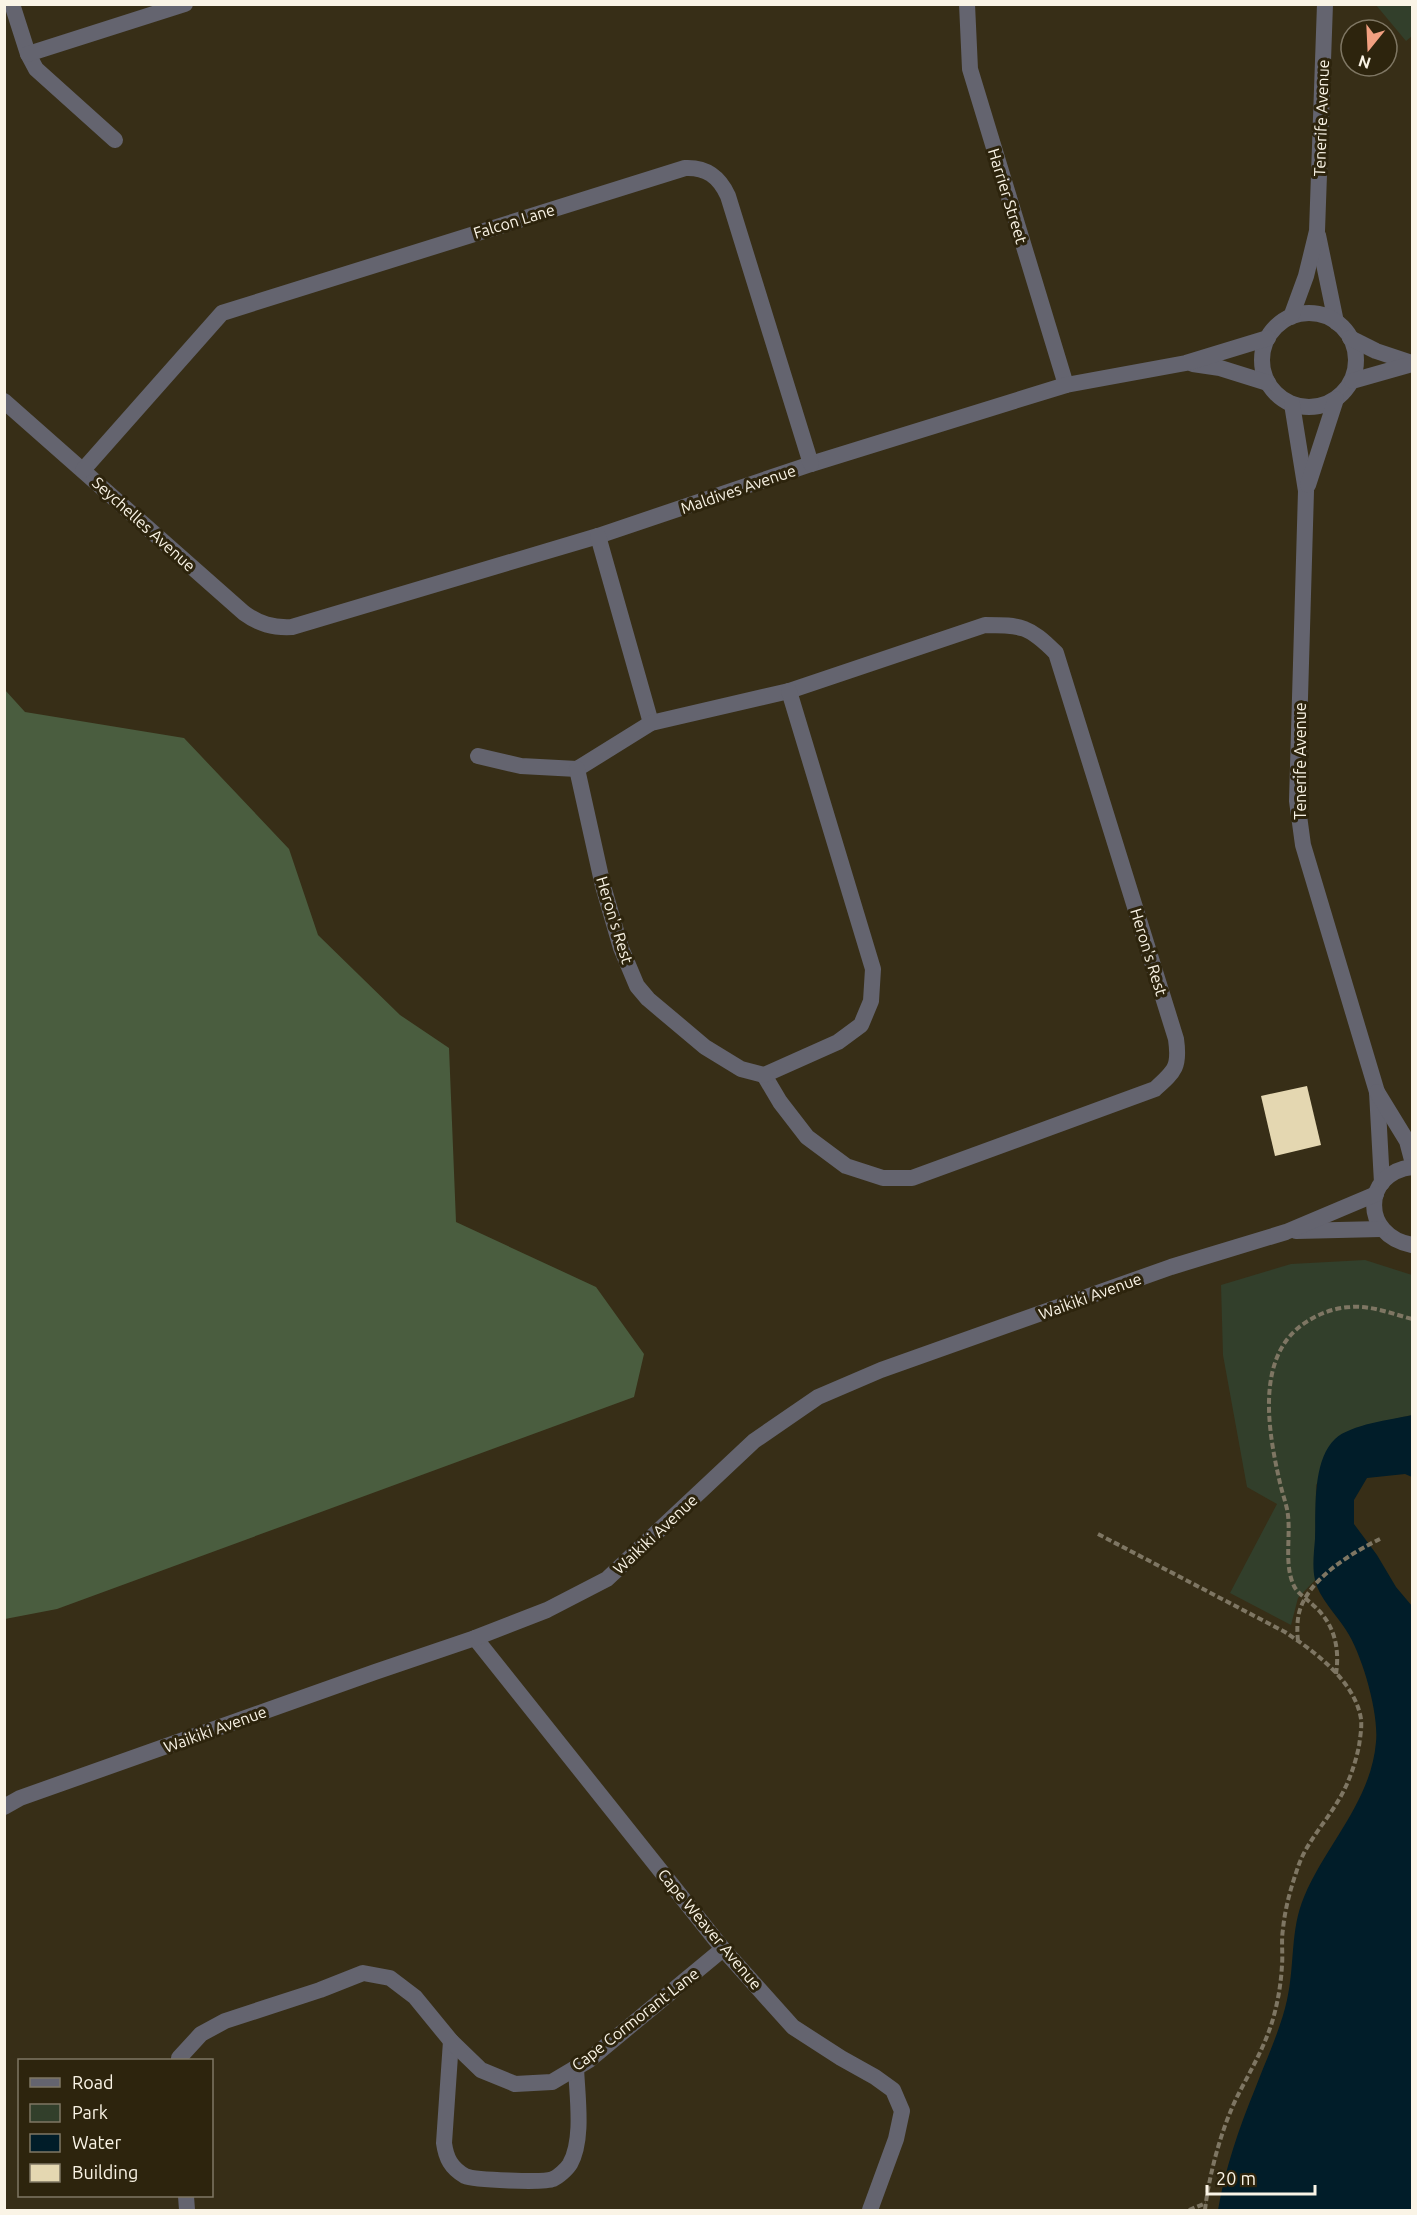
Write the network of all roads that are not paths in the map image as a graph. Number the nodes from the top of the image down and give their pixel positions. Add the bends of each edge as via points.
1 (12, 4) edge
2 (185, 4) edge
3 (967, 4) edge
4 (1325, 4) edge
5 (28, 54) junction
6 (116, 140) dead end
7 (1317, 231) junction
8 (1291, 317) junction
9 (1336, 322) junction
10 (1268, 338) junction
11 (1350, 338) junction
12 (1186, 363) junction
13 (1413, 363) edge
14 (1352, 381) junction
15 (1268, 383) junction
16 (1066, 385) junction
17 (1336, 399) junction
18 (4, 401) edge
19 (1292, 404) junction
20 (811, 464) junction
21 (84, 470) junction
22 (1306, 491) junction
23 (598, 536) junction
24 (292, 627) joint
25 (789, 692) junction
26 (651, 723) junction
27 (478, 756) dead end
28 (577, 769) junction
29 (764, 1075) junction
30 (1377, 1092) junction
31 (1413, 1160) edge
32 (1413, 1167) edge
33 (1379, 1188) junction
34 (1381, 1229) junction
35 (1286, 1232) junction
36 (1413, 1245) edge
37 (475, 1638) junction
38 (4, 1807) edge
39 (723, 1949) junction
40 (451, 2041) junction
41 (181, 2059) edge
42 (576, 2067) junction
43 (870, 2211) edge

1 - 5 street
2 - 5 street
3 - 16 street, Harrier Street via 970,69
4 - 7 street, Tenerife Avenue
5 - 6 street via 36,69
7 - 8 street, Tenerife Avenue
7 - 9 street, Tenerife Avenue
8 - 9 street via 1322,315
8 - 10 street
9 - 11 street
10 - 12 street, Maldives Avenue
10 - 15 street via 1263,369
11 - 13 street
11 - 14 street via 1356,360
12 - 15 street, Maldives Avenue via 1220,368
12 - 16 street, Maldives Avenue
13 - 14 street
14 - 17 street
15 - 19 street
16 - 20 street, Maldives Avenue
17 - 19 street via 1307,407
17 - 22 street, Tenerife Avenue
18 - 21 street, Seychelles Avenue
19 - 22 street, Tenerife Avenue
20 - 21 street, Falcon Lane via 728,196 713,174 694,168 222,313
20 - 23 street, Maldives Avenue
21 - 24 street, Seychelles Avenue via 244,613 267,626
22 - 30 street, Tenerife Avenue via 1297,801 1302,845
23 - 24 street, Maldives Avenue
23 - 26 street
25 - 26 street, Heron's Rest
25 - 29 street via 873,969 871,1001 861,1025 838,1042
25 - 29 street, Heron's Rest via 985,625 1017,625 1037,634 1056,652 1179,1057 1172,1074 1155,1089 912,1178 883,1178 846,1166 807,1137
26 - 28 street, Heron's Rest
27 - 28 street via 521,766
28 - 29 street, Heron's Rest via 603,886 637,986 705,1047 741,1070
30 - 31 street, Tenerife Avenue via 1407,1141
30 - 33 street, Tenerife Avenue
32 - 33 street, Waikiki Avenue via 1390,1174
33 - 34 street, Tenerife Avenue via 1374,1206
33 - 35 street, Waikiki Avenue
34 - 35 street, Waikiki Avenue
34 - 36 street via 1401,1244
35 - 37 street, Waikiki Avenue via 1160,1271 818,1397 754,1440 607,1579 547,1610
37 - 38 street, Waikiki Avenue via 31,1794
37 - 39 street, Cape Weaver Avenue
39 - 42 street, Cape Cormorant Lane
39 - 43 street, Cape Weaver Avenue via 793,2027 893,2090 902,2111
40 - 41 street, Cape Cormorant Lane via 415,1997 390,1978 363,1972 225,2021 201,2034
40 - 42 street, Cape Cormorant Lane via 481,2070 515,2084 552,2082
40 - 42 street via 444,2143 446,2158 467,2177 541,2182 555,2179 569,2165 578,2144

